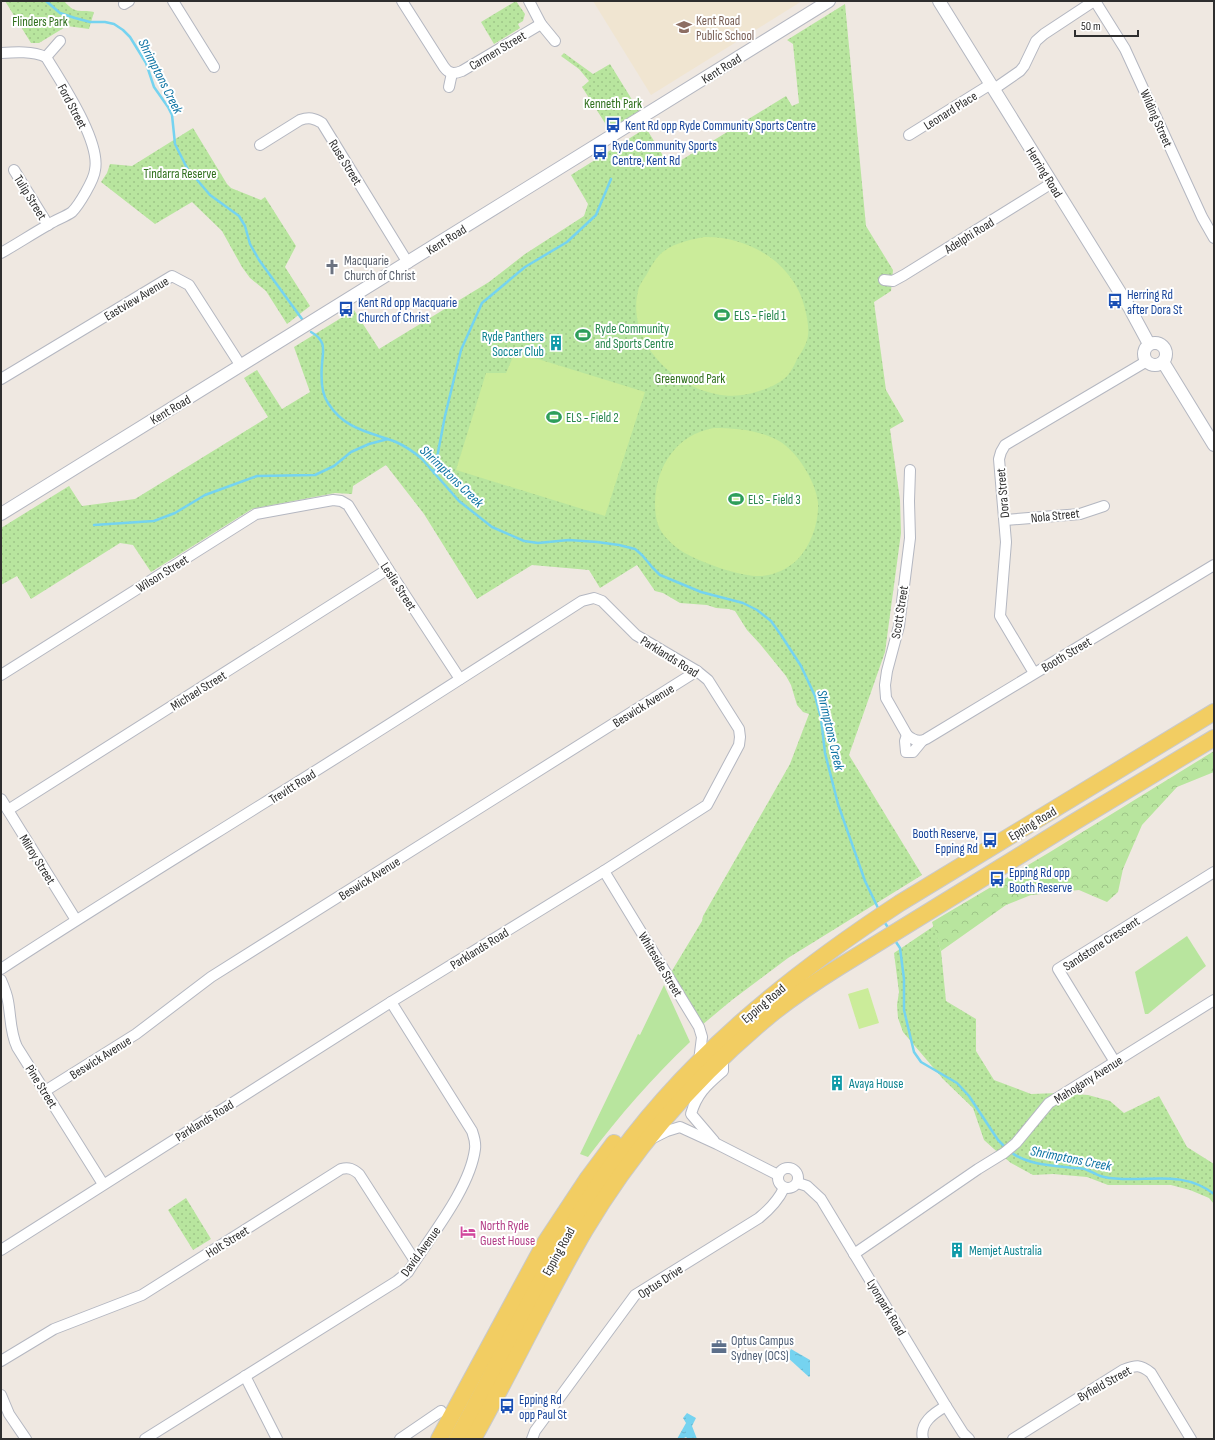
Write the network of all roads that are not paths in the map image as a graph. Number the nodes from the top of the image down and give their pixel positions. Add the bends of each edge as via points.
1 (173, 1) edge
2 (402, 1) edge
3 (529, 1) edge
4 (829, 1) edge
5 (939, 1) edge
6 (1094, 1) edge
7 (541, 24) junction
8 (555, 40) dead end
9 (60, 41) dead end
10 (1, 53) edge
11 (46, 57) junction
12 (214, 67) dead end
13 (452, 73) junction
14 (992, 86) junction
15 (449, 87) dead end
16 (909, 135) dead end
17 (260, 145) dead end
18 (14, 170) dead end
19 (1052, 183) junction
20 (48, 224) junction
21 (1214, 238) edge
22 (1, 253) edge
23 (408, 263) junction
24 (884, 280) dead end
25 (1149, 344) junction
26 (1147, 361) junction
27 (1163, 362) junction
28 (241, 366) junction
29 (1, 379) edge
30 (1214, 445) edge
31 (910, 470) dead end
32 (333, 500) joint
33 (1104, 506) dead end
34 (1, 514) edge
35 (1005, 520) junction
36 (1214, 565) edge
37 (388, 570) junction
38 (582, 601) joint
39 (697, 671) junction
40 (1034, 673) junction
41 (1, 675) edge
42 (460, 680) junction
43 (1214, 712) edge
44 (1214, 738) edge
45 (920, 741) joint
46 (1, 799) edge
47 (8, 810) junction
48 (604, 871) junction
49 (1214, 872) edge
50 (76, 920) junction
51 (1, 969) edge
52 (1, 980) edge
53 (1214, 1000) edge
54 (391, 1002) junction
55 (723, 1057) junction
56 (699, 1062) junction
57 (1115, 1062) junction
58 (46, 1091) junction
59 (647, 1118) junction
60 (646, 1141) junction
61 (717, 1144) junction
62 (778, 1174) junction
63 (798, 1183) junction
64 (103, 1184) junction
65 (784, 1188) junction
66 (1, 1250) edge
67 (854, 1254) junction
68 (415, 1261) junction
69 (528, 1335) junction
70 (1, 1361) edge
71 (245, 1376) junction
72 (1, 1395) edge
73 (946, 1406) junction
74 (441, 1411) dead end
75 (5, 1417) edge
76 (26, 1439) edge
77 (145, 1439) edge
78 (277, 1439) edge
79 (400, 1439) edge
80 (439, 1439) edge
81 (457, 1439) edge
82 (473, 1439) edge
83 (484, 1439) edge
84 (532, 1439) edge
85 (923, 1439) edge
86 (969, 1439) edge
87 (1013, 1439) edge
88 (1191, 1439) edge

1 - 12 street
2 - 13 street, Carmen Street via 444,68
3 - 7 street
4 - 23 street, Kent Road
5 - 14 street, Herring Road
6 - 14 street, Leonard Place via 1044,34 1036,41 1020,70
6 - 21 street, Wilding Street via 1125,49
7 - 8 street
7 - 13 street, Carmen Street via 462,71
9 - 11 street
10 - 11 street via 19,52
11 - 20 street, Ford Street via 81,116 96,162 82,199 71,212
13 - 15 street, Carmen Street
14 - 16 street, Leonard Place
14 - 19 street, Herring Road
17 - 23 street, Ruse Street via 300,120 315,118 322,123
18 - 20 street, Tulip Street
19 - 24 street, Adelphi Road via 904,275 893,280
19 - 25 street, Herring Road
20 - 22 street, Ford Street
23 - 28 street, Kent Road
25 - 26 street via 1144,350
25 - 27 street via 1156,342 1163,345 1167,352
26 - 27 street via 1153,365
26 - 35 street, Dora Street via 1005,445 999,459
27 - 30 street
28 - 29 street, Eastview Avenue via 189,285 172,276
28 - 34 street, Kent Road
31 - 45 street, Scott Street via 910,538 899,626 885,685 886,698 907,735
32 - 37 street, Leslie Street via 348,505
32 - 41 street, Wilson Street via 256,514
33 - 35 street, Nola Street via 1080,514
35 - 40 street, Dora Street via 1006,542 1000,616
36 - 40 street, Booth Street
37 - 42 street, Leslie Street
37 - 47 street, Michael Street
38 - 39 street, Parklands Road via 594,598 602,601 636,635
38 - 42 street, Trevitt Road
39 - 48 street, Parklands Road via 708,680 739,729 738,745 707,805
39 - 58 street, Beswick Avenue via 211,977 136,1034
40 - 45 street, Booth Street
42 - 50 street, Trevitt Road
43 - 56 main road, Epping Road via 852,934 781,988
44 - 55 main road, Epping Road via 838,966 769,1016
46 - 47 street, Milroy Street
47 - 50 street, Milroy Street
48 - 54 street, Parklands Road
48 - 56 street, Whiteside Street via 701,1031
49 - 57 street, Sandstone Crescent via 1058,969
50 - 51 street, Trevitt Road
52 - 58 street, Pine Street via 8,1000 14,1040
53 - 57 street, Mahogany Avenue
54 - 64 street, Parklands Road
54 - 68 street, David Avenue via 472,1131 475,1140 471,1165 460,1192
55 - 60 main road, Epping Road
55 - 61 street via 723,1072 695,1101 691,1114
56 - 59 main road, Epping Road
57 - 67 street, Mahogany Avenue via 1049,1103 1016,1143 1004,1153
58 - 64 street, Pine Street
59 - 80 main road via 615,1142 564,1214 529,1271
59 - 81 main road, Epping Road via 605,1174 576,1219
60 - 61 street via 680,1127
60 - 69 main road, Epping Road via 586,1229
61 - 62 street
62 - 63 street via 786,1169 793,1169 799,1175
62 - 65 street via 779,1183
63 - 65 street via 790,1188
63 - 67 street, Lyonpark Road via 807,1186 821,1199
64 - 66 street, Parklands Road
65 - 84 street, Optus Drive via 780,1197 759,1218 635,1295
67 - 73 street, Lyonpark Road
68 - 70 street, Holt Street via 359,1174 354,1169 341,1169 142,1295 54,1329
68 - 71 street, David Avenue via 408,1272 397,1281
69 - 82 main road, Epping Road
69 - 83 main road via 514,1374
71 - 77 street, David Avenue
71 - 78 street
72 - 75 street
73 - 85 street via 929,1419 923,1430
73 - 86 street, Lyonpark Road
74 - 79 street
75 - 76 street
87 - 88 street, Byfield Street via 1123,1370 1134,1366 1143,1367 1151,1373

